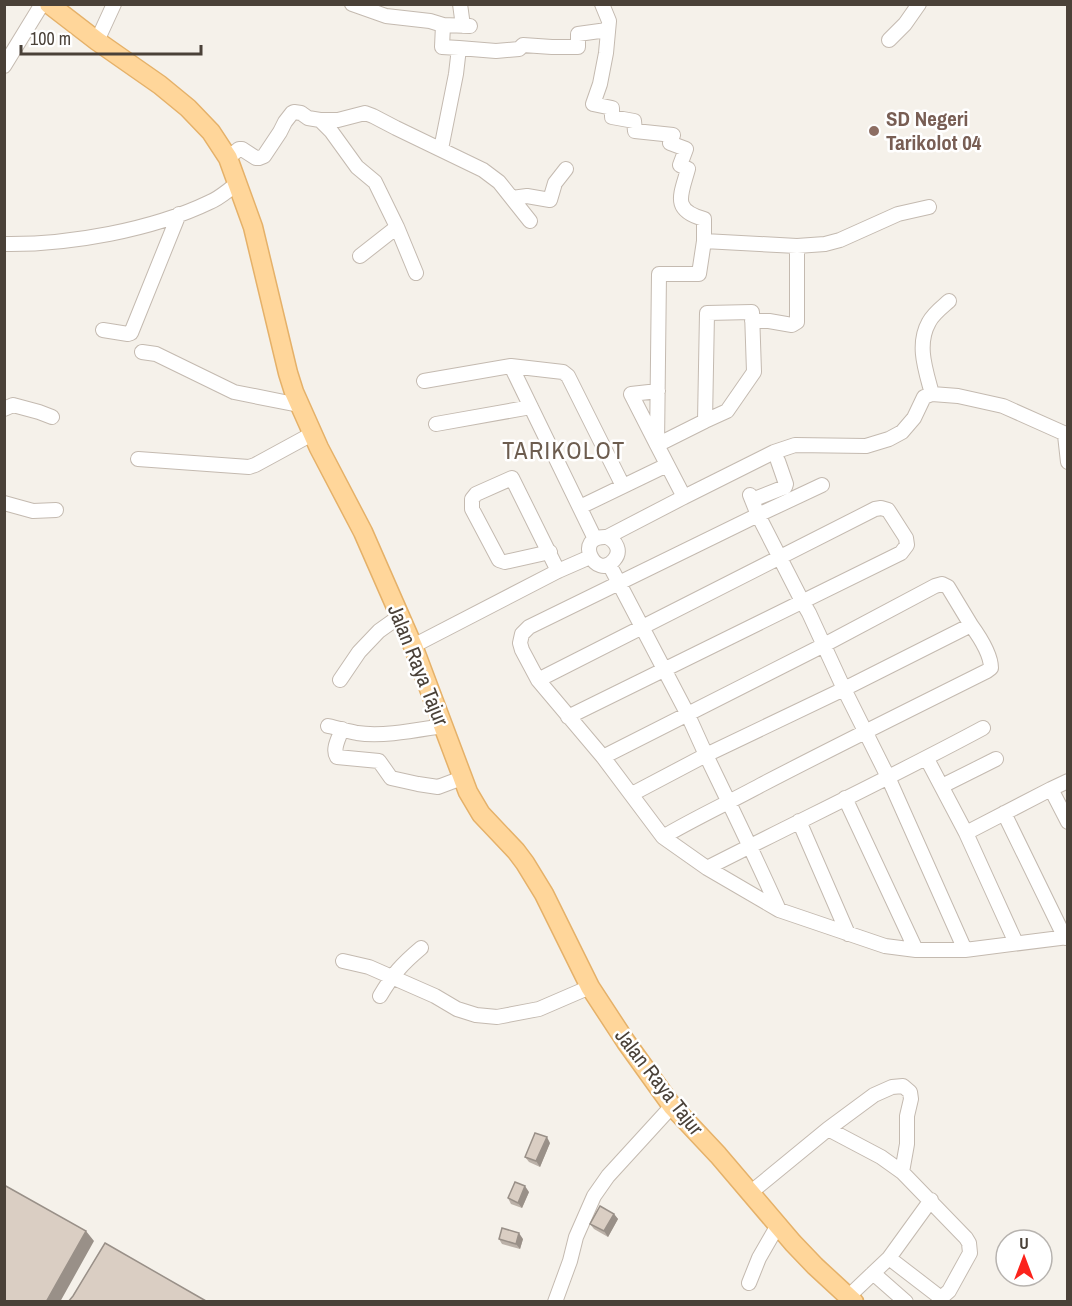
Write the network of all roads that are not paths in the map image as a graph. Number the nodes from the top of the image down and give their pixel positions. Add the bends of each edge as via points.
1 (42, 4) edge
2 (49, 4) edge
3 (114, 4) edge
4 (352, 4) edge
5 (460, 4) edge
6 (602, 4) edge
7 (919, 4) edge
8 (443, 26) junction
9 (607, 30) junction
10 (889, 40) dead end
11 (97, 41) junction
12 (459, 48) junction
13 (4, 66) edge
14 (320, 120) junction
15 (441, 149) junction
16 (228, 158) junction
17 (566, 169) dead end
18 (237, 184) junction
19 (512, 198) junction
20 (929, 207) dead end
21 (179, 214) junction
22 (530, 220) dead end
23 (397, 227) junction
24 (704, 241) junction
25 (4, 244) edge
26 (797, 246) junction
27 (360, 255) dead end
28 (416, 273) dead end
29 (949, 302) dead end
30 (752, 321) junction
31 (103, 330) dead end
32 (142, 352) dead end
33 (511, 366) junction
34 (424, 381) dead end
35 (658, 391) junction
36 (932, 394) junction
37 (300, 405) junction
38 (531, 407) junction
39 (4, 409) edge
40 (52, 417) dead end
41 (705, 421) junction
42 (436, 424) dead end
43 (312, 434) junction
44 (1066, 435) edge
45 (657, 445) junction
46 (138, 459) dead end
47 (778, 461) dead end
48 (1068, 462) edge
49 (667, 465) junction
50 (822, 485) dead end
51 (622, 486) junction
52 (684, 497) junction
53 (4, 503) edge
54 (580, 507) junction
55 (56, 510) dead end
56 (758, 515) junction
57 (601, 538) junction
58 (550, 552) junction
59 (590, 557) junction
60 (780, 558) junction
61 (609, 564) junction
62 (558, 572) junction
63 (618, 584) junction
64 (802, 602) junction
65 (400, 616) junction
66 (971, 625) junction
67 (642, 627) junction
68 (824, 645) junction
69 (413, 646) junction
70 (663, 670) junction
71 (340, 680) dead end
72 (538, 680) junction
73 (844, 689) junction
74 (687, 714) junction
75 (568, 717) junction
76 (443, 726) junction
77 (983, 728) dead end
78 (864, 732) junction
79 (706, 755) junction
80 (603, 757) junction
81 (927, 759) junction
82 (996, 759) dead end
83 (888, 777) junction
84 (462, 778) junction
85 (1068, 781) edge
86 (942, 786) junction
87 (1051, 789) junction
88 (632, 794) junction
89 (845, 798) junction
90 (728, 802) junction
91 (1004, 813) junction
92 (799, 821) junction
93 (1068, 822) edge
94 (966, 833) junction
95 (663, 837) junction
96 (750, 846) junction
97 (707, 868) junction
98 (779, 910) junction
99 (848, 934) junction
100 (1066, 938) edge
101 (1016, 943) junction
102 (421, 948) dead end
103 (916, 950) junction
104 (965, 950) junction
105 (343, 961) dead end
106 (391, 977) junction
107 (590, 987) junction
108 (380, 996) dead end
109 (672, 1106) junction
110 (828, 1129) junction
111 (902, 1172) junction
112 (750, 1193) junction
113 (931, 1200) junction
114 (777, 1225) junction
115 (889, 1258) junction
116 (873, 1273) junction
117 (749, 1283) dead end
118 (852, 1299) edge
119 (939, 1300) edge
120 (555, 1302) edge
121 (906, 1302) edge

1 - 13 street
2 - 11 main road, Jalan Raya Tajur
3 - 11 street
4 - 8 street via 386,16
5 - 8 street via 467,26
6 - 9 street via 609,21
7 - 10 street
8 - 12 street via 442,47
9 - 12 street via 578,34 578,47 523,45 519,49 496,51
9 - 24 street via 606,53 593,104 612,108 612,117 634,121 635,132 673,135 670,143 686,149 680,165 688,169 680,199 684,210 704,219
11 - 16 main road, Jalan Raya Tajur via 188,108
12 - 15 street
14 - 15 street via 365,113
14 - 16 street via 297,111 292,113 264,156 256,158 239,149
14 - 23 street via 357,167 375,182
15 - 19 street via 483,170
16 - 18 main road, Jalan Raya Tajur
17 - 19 street via 555,183 550,200
18 - 21 street via 212,201
18 - 37 main road, Jalan Raya Tajur via 253,227 288,373
19 - 22 street
20 - 26 street via 898,214 840,240
21 - 25 street via 147,226 90,236
21 - 31 street via 132,333
23 - 27 street
23 - 28 street
24 - 26 street
24 - 35 street via 699,274 659,274
26 - 30 street via 797,322 792,325
29 - 36 street via 936,312 925,332 924,364
30 - 41 street via 754,372 727,411
30 - 41 street via 752,312 707,313
32 - 37 street via 156,354 234,392
33 - 34 street
33 - 38 street
33 - 51 street via 563,372 568,376
35 - 45 street
35 - 45 street via 631,394
36 - 44 street via 1003,406
36 - 52 street via 924,397 902,432 889,439 866,446 795,445
37 - 43 main road, Jalan Raya Tajur
38 - 42 street
38 - 54 street
39 - 40 street via 13,405
41 - 45 street
43 - 46 street via 249,467
43 - 65 main road, Jalan Raya Tajur via 363,532
44 - 48 street
45 - 49 street
47 - 56 street via 786,484 751,497
49 - 51 street
49 - 52 street
50 - 56 street
51 - 54 street
52 - 57 street
53 - 55 street via 33,511
54 - 57 street
56 - 60 street
56 - 63 street
57 - 59 street via 589,547
57 - 61 street via 615,542 618,550
58 - 58 street via 506,562 499,560 472,509 472,499 512,478
58 - 62 street
59 - 61 street via 598,564
59 - 62 street
60 - 64 street
60 - 64 street via 881,508 888,510 906,538 907,545 901,553
60 - 67 street
61 - 63 street
62 - 69 street
63 - 67 street
63 - 72 street via 522,634 522,650
64 - 68 street
64 - 70 street
65 - 69 main road, Jalan Raya Tajur
65 - 71 street via 359,652
66 - 68 street via 948,587 942,584
66 - 73 street
66 - 78 street via 991,668
67 - 70 street
67 - 72 street
68 - 73 street
68 - 74 street
69 - 76 main road, Jalan Raya Tajur
70 - 74 street
70 - 75 street
72 - 75 street
73 - 78 street
73 - 79 street
74 - 79 street
74 - 80 street
75 - 80 street
76 - 84 main road, Jalan Raya Tajur
76 - 84 street via 368,734 335,728 335,753 338,757 379,761 391,778 418,784 438,787
77 - 81 street
78 - 83 street
78 - 90 street
79 - 88 street
79 - 90 street
80 - 88 street
81 - 83 street
81 - 86 street
82 - 86 street
83 - 89 street
83 - 104 street
84 - 107 main road, Jalan Raya Tajur via 481,814 516,851 544,894
85 - 87 street
86 - 94 street
87 - 91 street
87 - 93 street
88 - 95 street
89 - 92 street
89 - 103 street
90 - 95 street
90 - 96 street
91 - 94 street
91 - 100 street
92 - 96 street
92 - 99 street
94 - 101 street
95 - 97 street
96 - 97 street
96 - 98 street
97 - 98 street
98 - 99 street
99 - 103 street via 885,946
100 - 101 street
101 - 104 street
102 - 106 street
103 - 104 street
105 - 106 street
106 - 107 street via 457,1009 497,1017 539,1009
106 - 108 street
107 - 109 main road, Jalan Raya Tajur
109 - 112 main road, Jalan Raya Tajur
109 - 120 street via 594,1196
110 - 111 street
110 - 111 street via 874,1095 903,1086 910,1092 910,1099
110 - 112 street
111 - 113 street
112 - 114 main road, Jalan Raya Tajur
113 - 115 street
113 - 119 street via 966,1238 970,1252 949,1291
114 - 117 street
114 - 118 main road, Jalan Raya Tajur
115 - 116 street
115 - 119 street
116 - 118 street
116 - 121 street

